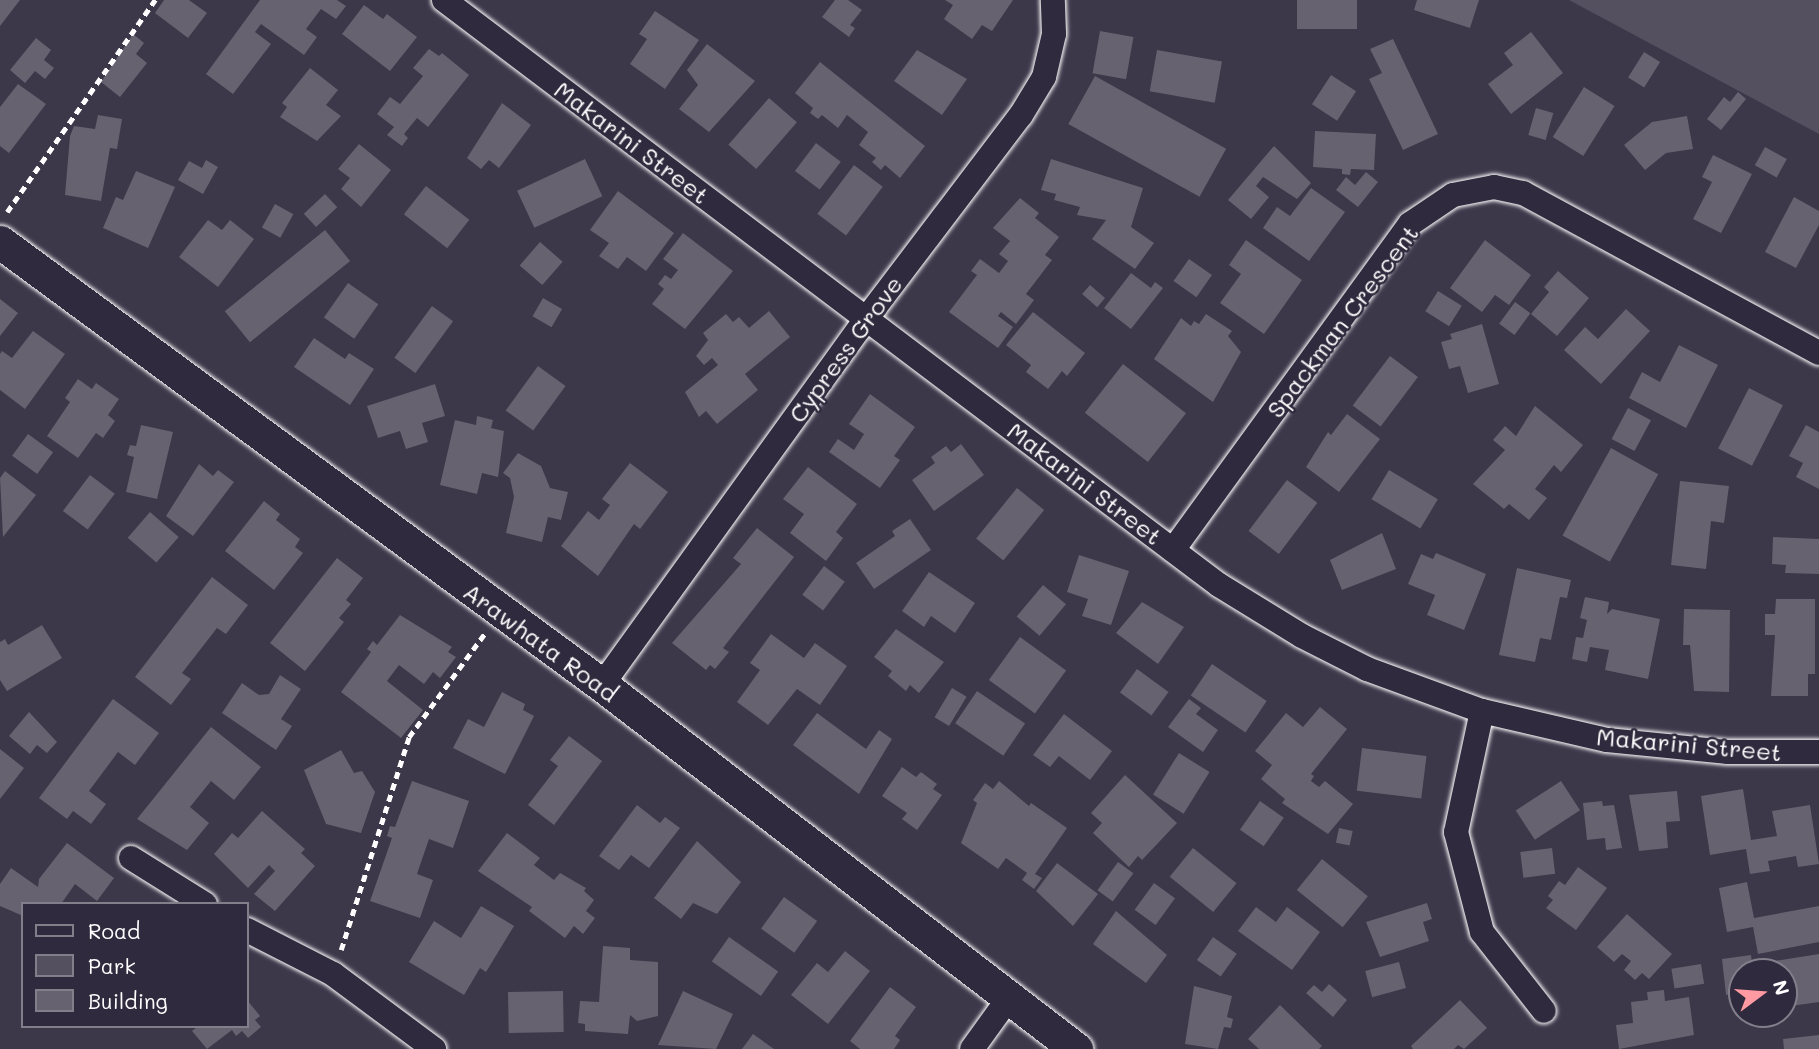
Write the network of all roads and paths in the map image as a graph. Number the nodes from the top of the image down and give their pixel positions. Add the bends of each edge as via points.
1 (155, 0) edge
2 (444, 0) edge
3 (1053, 0) edge
4 (0, 222) edge
5 (0, 242) edge
6 (866, 319) junction
7 (1819, 353) edge
8 (1173, 550) junction
9 (500, 613) junction
10 (601, 685) junction
11 (1482, 710) junction
12 (1819, 752) edge
13 (131, 858) dead end
14 (202, 902) edge
15 (248, 931) edge
16 (333, 974) junction
17 (1012, 995) junction
18 (1544, 1011) dead end
19 (434, 1049) edge
20 (972, 1049) edge
21 (1076, 1049) edge

1 - 4 path
2 - 6 street, Makarini Street
3 - 6 street, Cypress Grove via 1054,34 1044,77 1021,115
5 - 9 main road, Arawhata Road
6 - 8 street, Makarini Street
6 - 10 street, Cypress Grove
7 - 8 street, Spackman Crescent via 1523,193 1494,187 1453,195 1410,224
8 - 11 street, Makarini Street via 1302,636 1367,669
9 - 10 main road, Arawhata Road
9 - 16 path via 409,737
10 - 17 main road, Arawhata Road
11 - 12 street, Makarini Street via 1630,743 1728,752
11 - 18 street via 1456,832 1482,932
13 - 14 street
15 - 16 street
16 - 19 street
17 - 20 street
17 - 21 main road, Arawhata Road

